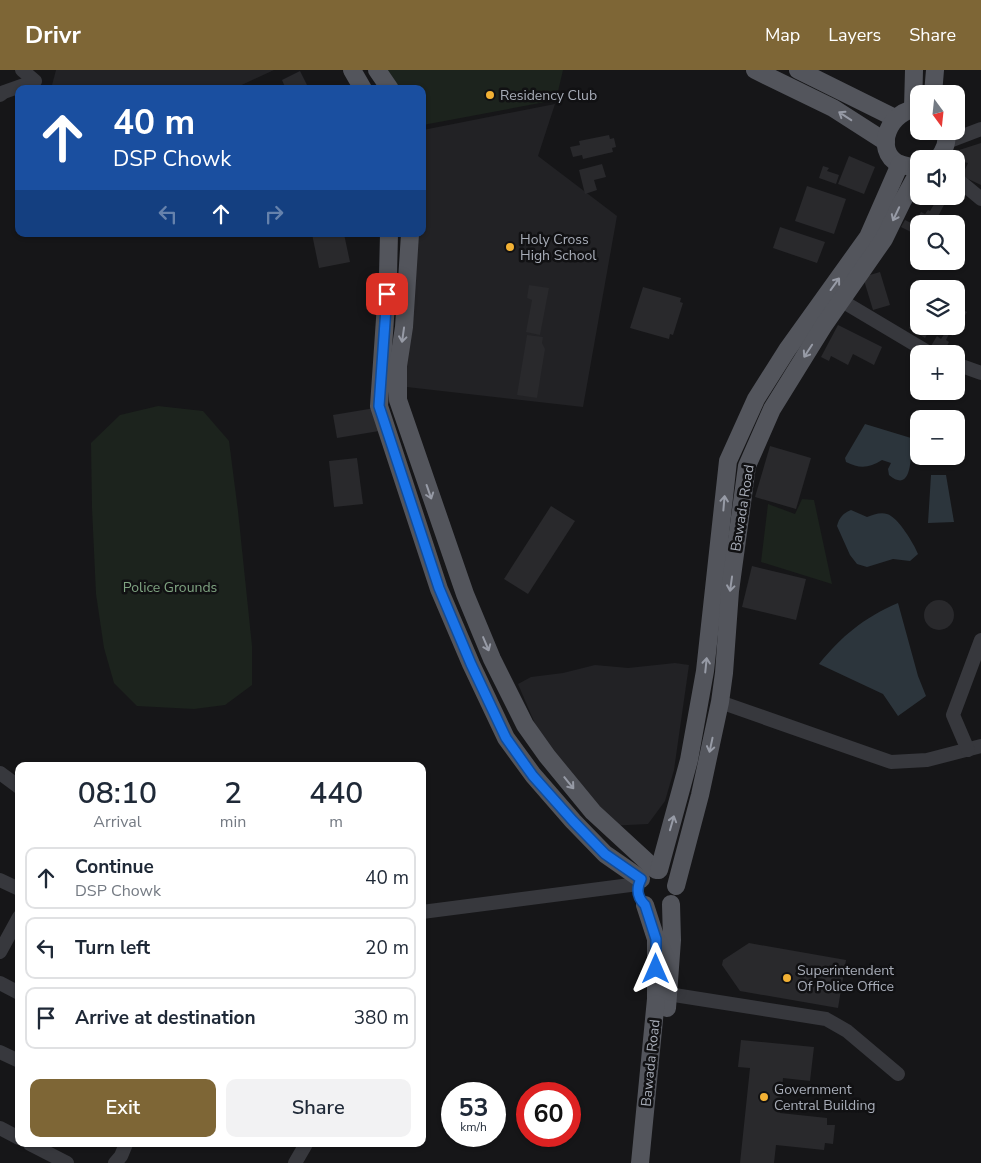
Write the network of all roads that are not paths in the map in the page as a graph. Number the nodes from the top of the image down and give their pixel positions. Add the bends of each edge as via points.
1 (22, 70) edge
2 (378, 70) edge
3 (755, 70) edge
4 (798, 70) edge
5 (914, 70) edge
6 (935, 70) edge
7 (358, 80) edge
8 (24, 85) edge
9 (387, 85) edge
10 (915, 85) edge
11 (934, 85) edge
12 (15, 88) edge
13 (0, 96) edge
14 (910, 111) edge
15 (895, 118) junction
16 (981, 129) edge
17 (965, 132) edge
18 (886, 142) junction
19 (900, 164) junction
20 (910, 167) edge
21 (965, 186) edge
22 (910, 187) edge
23 (981, 199) edge
24 (389, 237) edge
25 (410, 237) edge
26 (842, 301) junction
27 (916, 345) edge
28 (965, 367) edge
29 (981, 373) edge
30 (398, 400) junction
31 (379, 406) junction
32 (981, 640) edge
33 (720, 702) junction
34 (974, 748) edge
35 (0, 773) edge
36 (15, 784) edge
37 (648, 876) junction
38 (0, 880) edge
39 (676, 886) junction
40 (15, 887) edge
41 (671, 904) junction
42 (645, 905) junction
43 (426, 911) edge
44 (15, 924) edge
45 (0, 952) edge
46 (0, 983) edge
47 (15, 991) edge
48 (668, 994) junction
49 (0, 1052) edge
50 (15, 1059) edge
51 (898, 1074) dead end
52 (0, 1128) edge
53 (15, 1136) edge
54 (36, 1147) edge
55 (125, 1147) edge
56 (304, 1147) edge
57 (67, 1163) edge
58 (115, 1163) edge
59 (295, 1163) edge
60 (640, 1163) edge
61 (651, 1163) edge

1 - 8 street via 35,81
2 - 7 street
2 - 9 main road
18 -> 3 main road via 833,108
4 - 15 main road
5 - 10 main road
6 - 11 main road
12 - 13 street
14 - 15 main road
15 - 18 main road via 888,129
16 - 17 street
18 - 19 main road via 890,154
19 - 20 main road
37 -> 19 main road via 689,760 705,671 728,461 761,391 868,237
21 - 23 street
22 -> 26 main road, Bawada Road via 884,239
24 - 31 main road
25 -> 30 main road
26 - 27 street
26 -> 33 main road, Bawada Road via 824,324 772,409 746,466
28 - 29 street
30 - 31 main road
30 -> 37 main road via 465,594 492,659 525,724 547,756
31 - 37 main road via 439,588 506,738 533,776 605,854
32 - 34 street via 953,715
33 - 34 street via 891,762 927,760
33 -> 39 main road, Bawada Road
35 - 36 street
37 - 39 main road via 667,873
37 - 42 main road via 638,896
37 - 43 street
38 - 40 street
39 - 41 main road via 676,897
41 - 42 main road via 661,909
41 - 48 main road
42 - 60 main road, Bawada Road via 656,939 656,999
44 - 45 street
46 - 47 street
48 - 51 street via 826,1019 847,1031
48 - 61 main road
49 - 50 street
52 - 53 street
54 - 57 street
55 - 58 street
56 - 59 street

